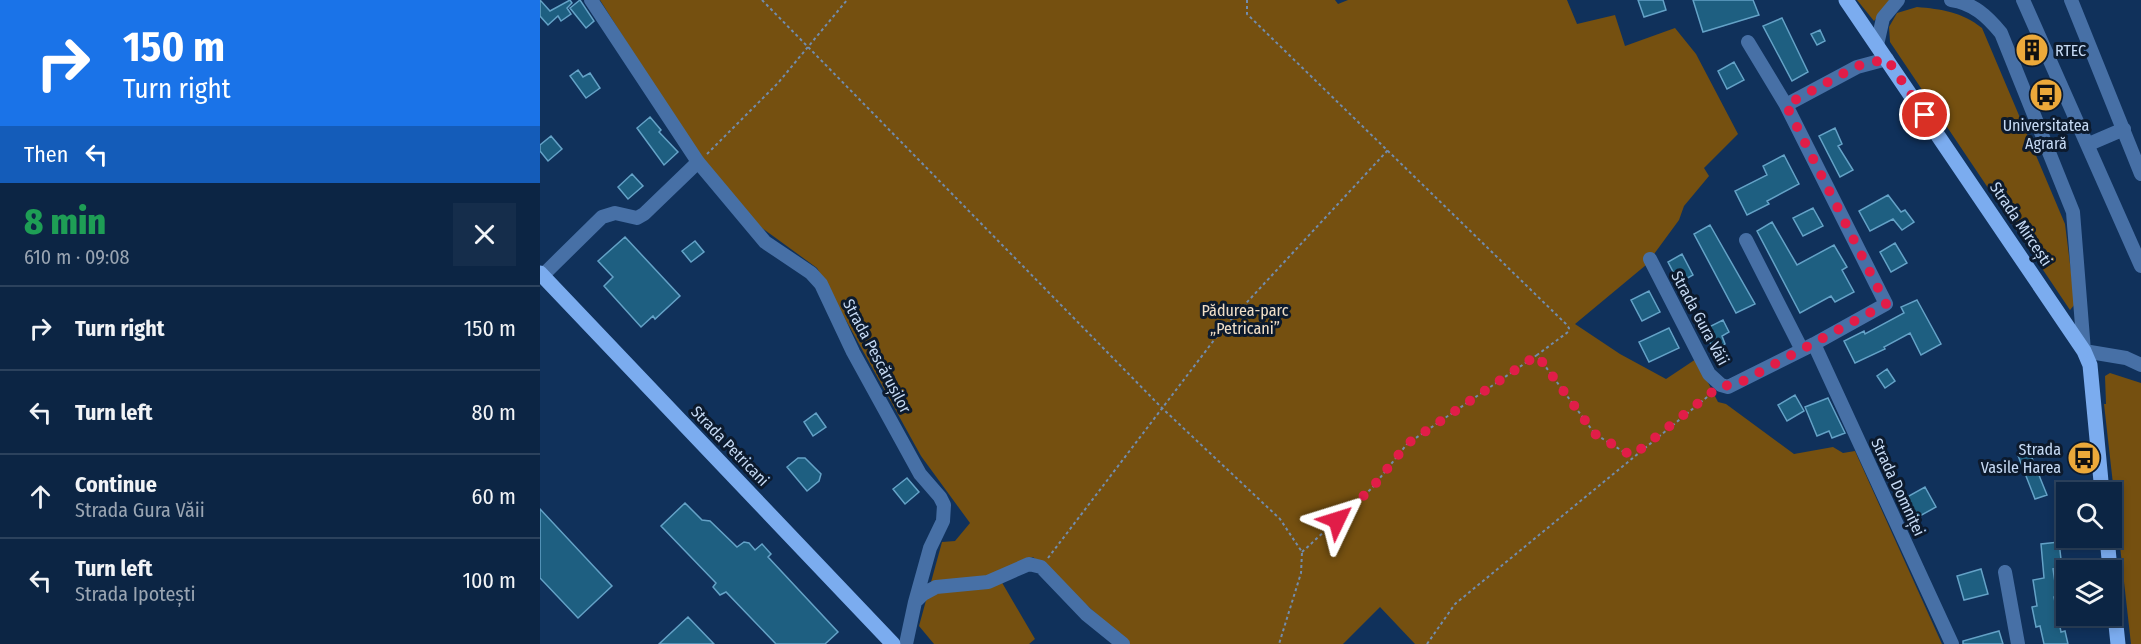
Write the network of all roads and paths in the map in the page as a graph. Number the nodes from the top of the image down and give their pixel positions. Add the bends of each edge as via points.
1 (591, 0) edge
2 (762, 0) edge
3 (847, 0) edge
4 (1247, 0) edge
5 (1846, 0) edge
6 (1898, 0) edge
7 (1951, 0) edge
8 (2023, 0) edge
9 (2071, 0) edge
10 (1748, 42) dead end
11 (1877, 45) junction
12 (807, 47) junction
13 (1887, 59) junction
14 (1786, 105) junction
15 (2124, 129) junction
16 (2089, 144) junction
17 (1388, 150) junction
18 (698, 162) junction
19 (2141, 174) edge
20 (1746, 240) dead end
21 (1650, 260) dead end
22 (2141, 266) edge
23 (541, 274) edge
24 (1808, 347) junction
25 (2084, 351) junction
26 (1537, 355) junction
27 (2141, 365) edge
28 (1721, 385) junction
29 (1162, 408) junction
30 (1632, 456) junction
31 (2101, 482) edge
32 (1302, 552) junction
33 (1041, 567) junction
34 (2005, 572) dead end
35 (915, 602) junction
36 (2116, 626) edge
37 (893, 644) edge
38 (906, 644) edge
39 (1123, 644) edge
40 (1279, 644) edge
41 (1427, 644) edge
42 (1952, 644) edge
43 (2018, 644) edge
44 (2118, 644) edge

1 - 18 street, Strada Pescărușilor
2 - 12 path
3 - 12 path
4 - 17 path via 1247,14
5 - 11 main road, Strada Mircești
6 - 11 street via 1883,18
7 - 25 street via 1972,6 2001,33 2073,212
8 - 16 street
9 - 15 street
10 - 14 street
11 - 13 main road, Strada Mircești
12 - 18 path via 778,83
12 - 29 path
13 - 14 street via 1857,66
13 - 25 main road, Strada Mircești
14 - 24 street, Strada Gura Văii via 1886,304
15 - 16 street
15 - 19 street
16 - 22 street
17 - 26 path via 1566,324 1568,332
17 - 29 path via 1224,327
18 - 23 street via 644,214 637,218 615,213 602,217
18 - 35 street, Strada Pescărușilor via 765,242 811,273 820,284 920,474 940,497 943,522 930,548
20 - 24 street, Strada Domniței
21 - 28 street, Strada Gura Văii via 1709,374
23 - 37 main road, Strada Petricani
24 - 28 street, Strada Gura Văii via 1734,386
24 - 42 street, Strada Domniței
25 - 27 street via 2126,358
25 - 31 main road, Strada Mircești via 2090,365
26 - 30 path via 1595,434
26 - 32 path via 1407,444 1372,488
28 - 30 path
29 - 32 path via 1280,519
29 - 33 path
30 - 41 path via 1455,604
32 - 40 path via 1301,573
33 - 35 street via 1029,564 988,582 936,587
33 - 39 street via 1086,614
34 - 43 street
35 - 38 street, Strada Pescărușilor
36 - 44 main road

